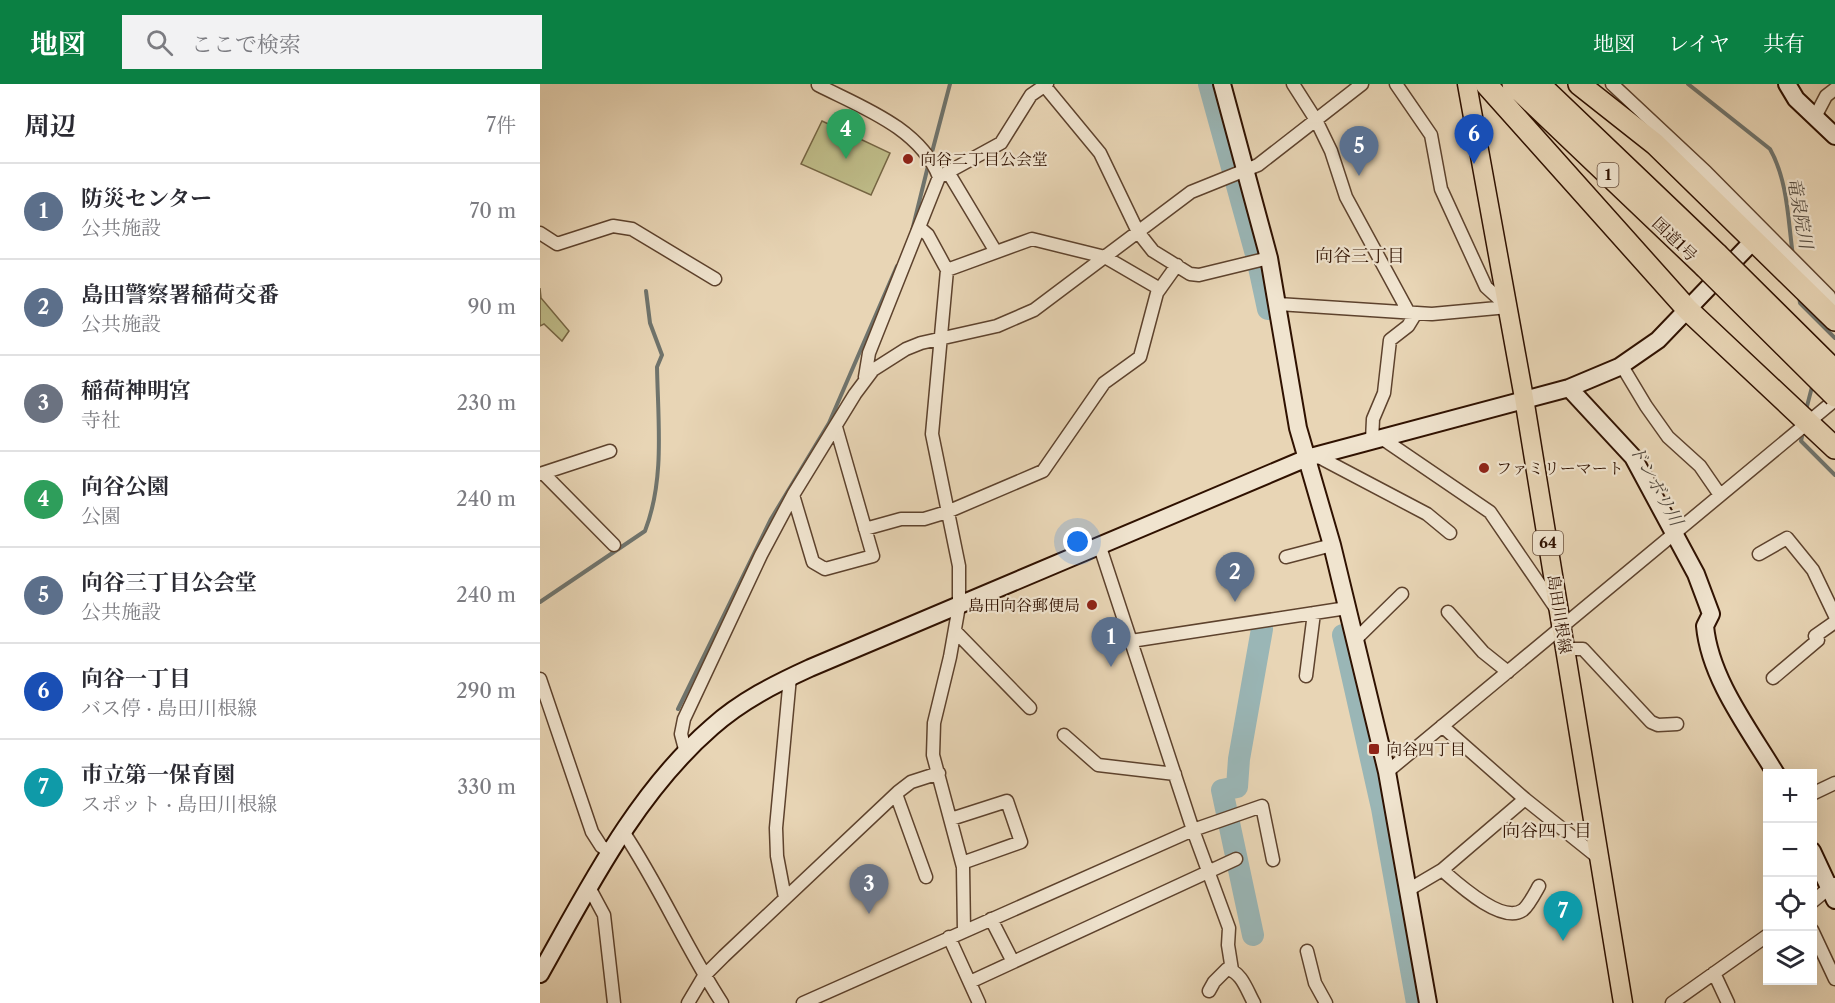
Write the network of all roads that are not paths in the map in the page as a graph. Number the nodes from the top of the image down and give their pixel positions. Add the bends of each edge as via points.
1 (1045, 84) edge
2 (1222, 84) edge
3 (1293, 84) edge
4 (1362, 84) edge
5 (1395, 84) edge
6 (1467, 84) edge
7 (1513, 84) edge
8 (1539, 84) edge
9 (1579, 84) edge
10 (1612, 84) edge
11 (1787, 84) edge
12 (818, 85) edge
13 (1488, 86) edge
14 (1835, 89) edge
15 (1815, 117) junction
16 (1316, 120) junction
17 (1835, 136) edge
18 (937, 168) junction
19 (1245, 171) junction
20 (1706, 172) junction
21 (1719, 206) junction
22 (920, 228) junction
23 (1138, 232) junction
24 (540, 233) edge
25 (1754, 240) junction
26 (996, 252) junction
27 (1105, 257) junction
28 (1269, 258) junction
29 (1711, 260) junction
30 (1177, 265) junction
31 (947, 270) junction
32 (714, 279) dead end
33 (1160, 289) junction
34 (1278, 304) junction
35 (1508, 307) junction
36 (1835, 309) edge
37 (1688, 310) junction
38 (1412, 313) junction
39 (1835, 320) edge
40 (939, 339) junction
41 (1622, 366) junction
42 (1835, 371) edge
43 (864, 382) junction
44 (1569, 388) junction
45 (1524, 398) junction
46 (1835, 398) edge
47 (1808, 422) junction
48 (836, 427) junction
49 (1376, 439) junction
50 (1835, 448) edge
51 (610, 451) dead end
52 (1311, 457) junction
53 (542, 474) edge
54 (793, 495) junction
55 (1720, 495) junction
56 (947, 512) junction
57 (865, 530) junction
58 (1450, 533) dead end
59 (1673, 533) junction
60 (614, 545) dead end
61 (1332, 545) junction
62 (1100, 548) junction
63 (1759, 554) dead end
64 (1286, 557) dead end
65 (1402, 594) dead end
66 (958, 606) junction
67 (1347, 608) junction
68 (1448, 612) dead end
69 (1314, 613) junction
70 (1835, 616) edge
71 (1561, 620) junction
72 (1835, 622) edge
73 (955, 631) junction
74 (1131, 641) junction
75 (1354, 641) junction
76 (1566, 650) junction
77 (1508, 672) junction
78 (1306, 676) dead end
79 (790, 677) junction
80 (1773, 678) dead end
81 (540, 679) edge
82 (1030, 708) dead end
83 (1677, 724) dead end
84 (1442, 726) junction
85 (1064, 735) dead end
86 (686, 753) junction
87 (1773, 769) edge
88 (1387, 772) junction
89 (939, 773) junction
90 (1175, 774) junction
91 (1835, 783) edge
92 (1817, 792) edge
93 (896, 794) junction
94 (1525, 800) junction
95 (951, 819) junction
96 (1193, 830) junction
97 (624, 832) junction
98 (611, 853) junction
99 (1236, 859) dead end
100 (1600, 859) junction
101 (1273, 860) dead end
102 (1817, 860) edge
103 (962, 863) junction
104 (1207, 870) junction
105 (1442, 870) junction
106 (926, 877) dead end
107 (1539, 886) dead end
108 (590, 889) junction
109 (1408, 890) junction
110 (1833, 890) edge
111 (785, 898) junction
112 (1817, 899) edge
113 (991, 919) junction
114 (964, 931) junction
115 (1812, 931) edge
116 (949, 937) junction
117 (1763, 938) edge
118 (1307, 951) dead end
119 (1013, 962) junction
120 (1232, 970) junction
121 (1714, 973) junction
122 (540, 974) edge
123 (704, 976) junction
124 (1835, 979) edge
125 (970, 982) junction
126 (1209, 991) dead end
127 (614, 1003) edge
128 (688, 1003) edge
129 (722, 1003) edge
130 (803, 1003) edge
131 (979, 1003) edge
132 (1254, 1003) edge
133 (1326, 1003) edge
134 (1428, 1003) edge
135 (1623, 1003) edge
136 (1672, 1003) edge
137 (1728, 1003) edge

1 - 18 street via 1031,95 1001,143
1 - 23 street via 1100,153
2 - 19 street
3 - 16 street
4 - 16 street
5 - 35 street via 1431,135 1441,189 1486,287
6 - 35 main road, 島田川根線 / 64
7 - 29 highway, 国道1号 / 1
8 - 29 highway, 国道1号 / 1
9 - 21 highway via 1655,144
10 - 20 street
11 - 15 street
12 - 18 street via 903,129
13 - 37 highway
14 - 15 street via 1826,96
15 - 17 street
16 - 19 street
16 - 38 street via 1346,197
18 - 22 street
18 - 26 street
19 - 23 street via 1191,192
19 - 28 street
20 - 21 street
20 - 36 street via 1829,296
21 - 25 highway
22 - 31 street
22 - 43 street via 869,353
23 - 27 street
23 - 30 street via 1153,251
24 - 32 street via 557,244 613,226 632,229
25 - 37 street
25 - 39 highway
26 - 27 street via 1032,239
26 - 31 street
27 - 33 street
27 - 40 street via 1015,321
28 - 30 street via 1199,275
28 - 34 street
29 - 42 highway, 国道1号 / 1, bridge
29 - 46 highway, 国道1号 / 1, bridge
30 - 33 street
31 - 40 street
33 - 56 street via 1140,357 1104,383 1043,471
34 - 38 street
34 - 52 street via 1298,428
35 - 38 street
35 - 45 main road, 島田川根線 / 64
37 - 41 street via 1648,350
37 - 47 highway
38 - 49 street via 1408,326 1390,340 1384,393 1373,419
40 - 43 street via 906,349 873,370
40 - 56 street via 932,434
41 - 44 street
41 - 55 street via 1668,437 1700,466
43 - 48 street
44 - 45 street
44 - 59 street via 1633,457
45 - 49 street
45 - 71 main road, 島田川根線 / 64
46 - 47 street
47 - 50 highway
47 - 55 street
48 - 54 street
48 - 57 street
49 - 52 street
49 - 71 street via 1490,512
51 - 53 street
52 - 58 street via 1427,514
52 - 61 street
52 - 62 street
53 - 60 street
54 - 57 street via 813,562 825,569 873,556
54 - 86 street via 684,719 681,734
55 - 59 street
56 - 57 street via 924,519 901,519
56 - 66 street via 959,566
59 - 71 street
59 - 87 street via 1711,614 1705,626 1711,657 1728,694
61 - 64 street
61 - 67 street
62 - 66 street
62 - 74 street
63 - 70 street via 1787,538 1813,570
65 - 75 street
66 - 73 street
66 - 79 street
67 - 69 street
67 - 75 street
68 - 77 street via 1483,652
69 - 74 street
69 - 78 street
71 - 76 main road, 島田川根線 / 64
71 - 77 street
72 - 80 street
73 - 82 street
73 - 89 street via 934,723 933,755
74 - 90 street
75 - 88 street
76 - 83 street via 1583,650 1651,722
76 - 100 main road, 島田川根線 / 64
77 - 84 street
79 - 86 street via 733,711
79 - 111 street via 776,828
81 - 98 street via 592,832
84 - 88 street
84 - 94 street
85 - 90 street via 1098,765
86 - 97 street via 647,796
88 - 109 street
89 - 93 street via 911,782
89 - 95 street
90 - 96 street
91 - 92 street
93 - 106 street
93 - 111 street
94 - 100 street
94 - 105 street
95 - 103 street
95 - 103 street via 1007,801 1021,842
96 - 101 street via 1262,806
96 - 104 street
96 - 113 street
97 - 98 street
97 - 123 street
98 - 108 street
99 - 104 street
100 - 135 main road, 島田川根線 / 64
102 - 110 street
103 - 114 street
104 - 119 street
104 - 120 street via 1229,928
105 - 107 street via 1480,901 1511,913 1523,909
105 - 109 street
108 - 122 street
108 - 127 street via 604,915
109 - 134 street
110 - 112 street
111 - 123 street
113 - 114 street
113 - 119 street
114 - 116 street
115 - 124 street
116 - 125 street
116 - 130 street
117 - 121 street
118 - 133 street via 1315,983
119 - 125 street
120 - 126 street via 1222,973
120 - 132 street via 1241,978
121 - 136 street
121 - 137 street
123 - 128 street
123 - 129 street
125 - 131 street

